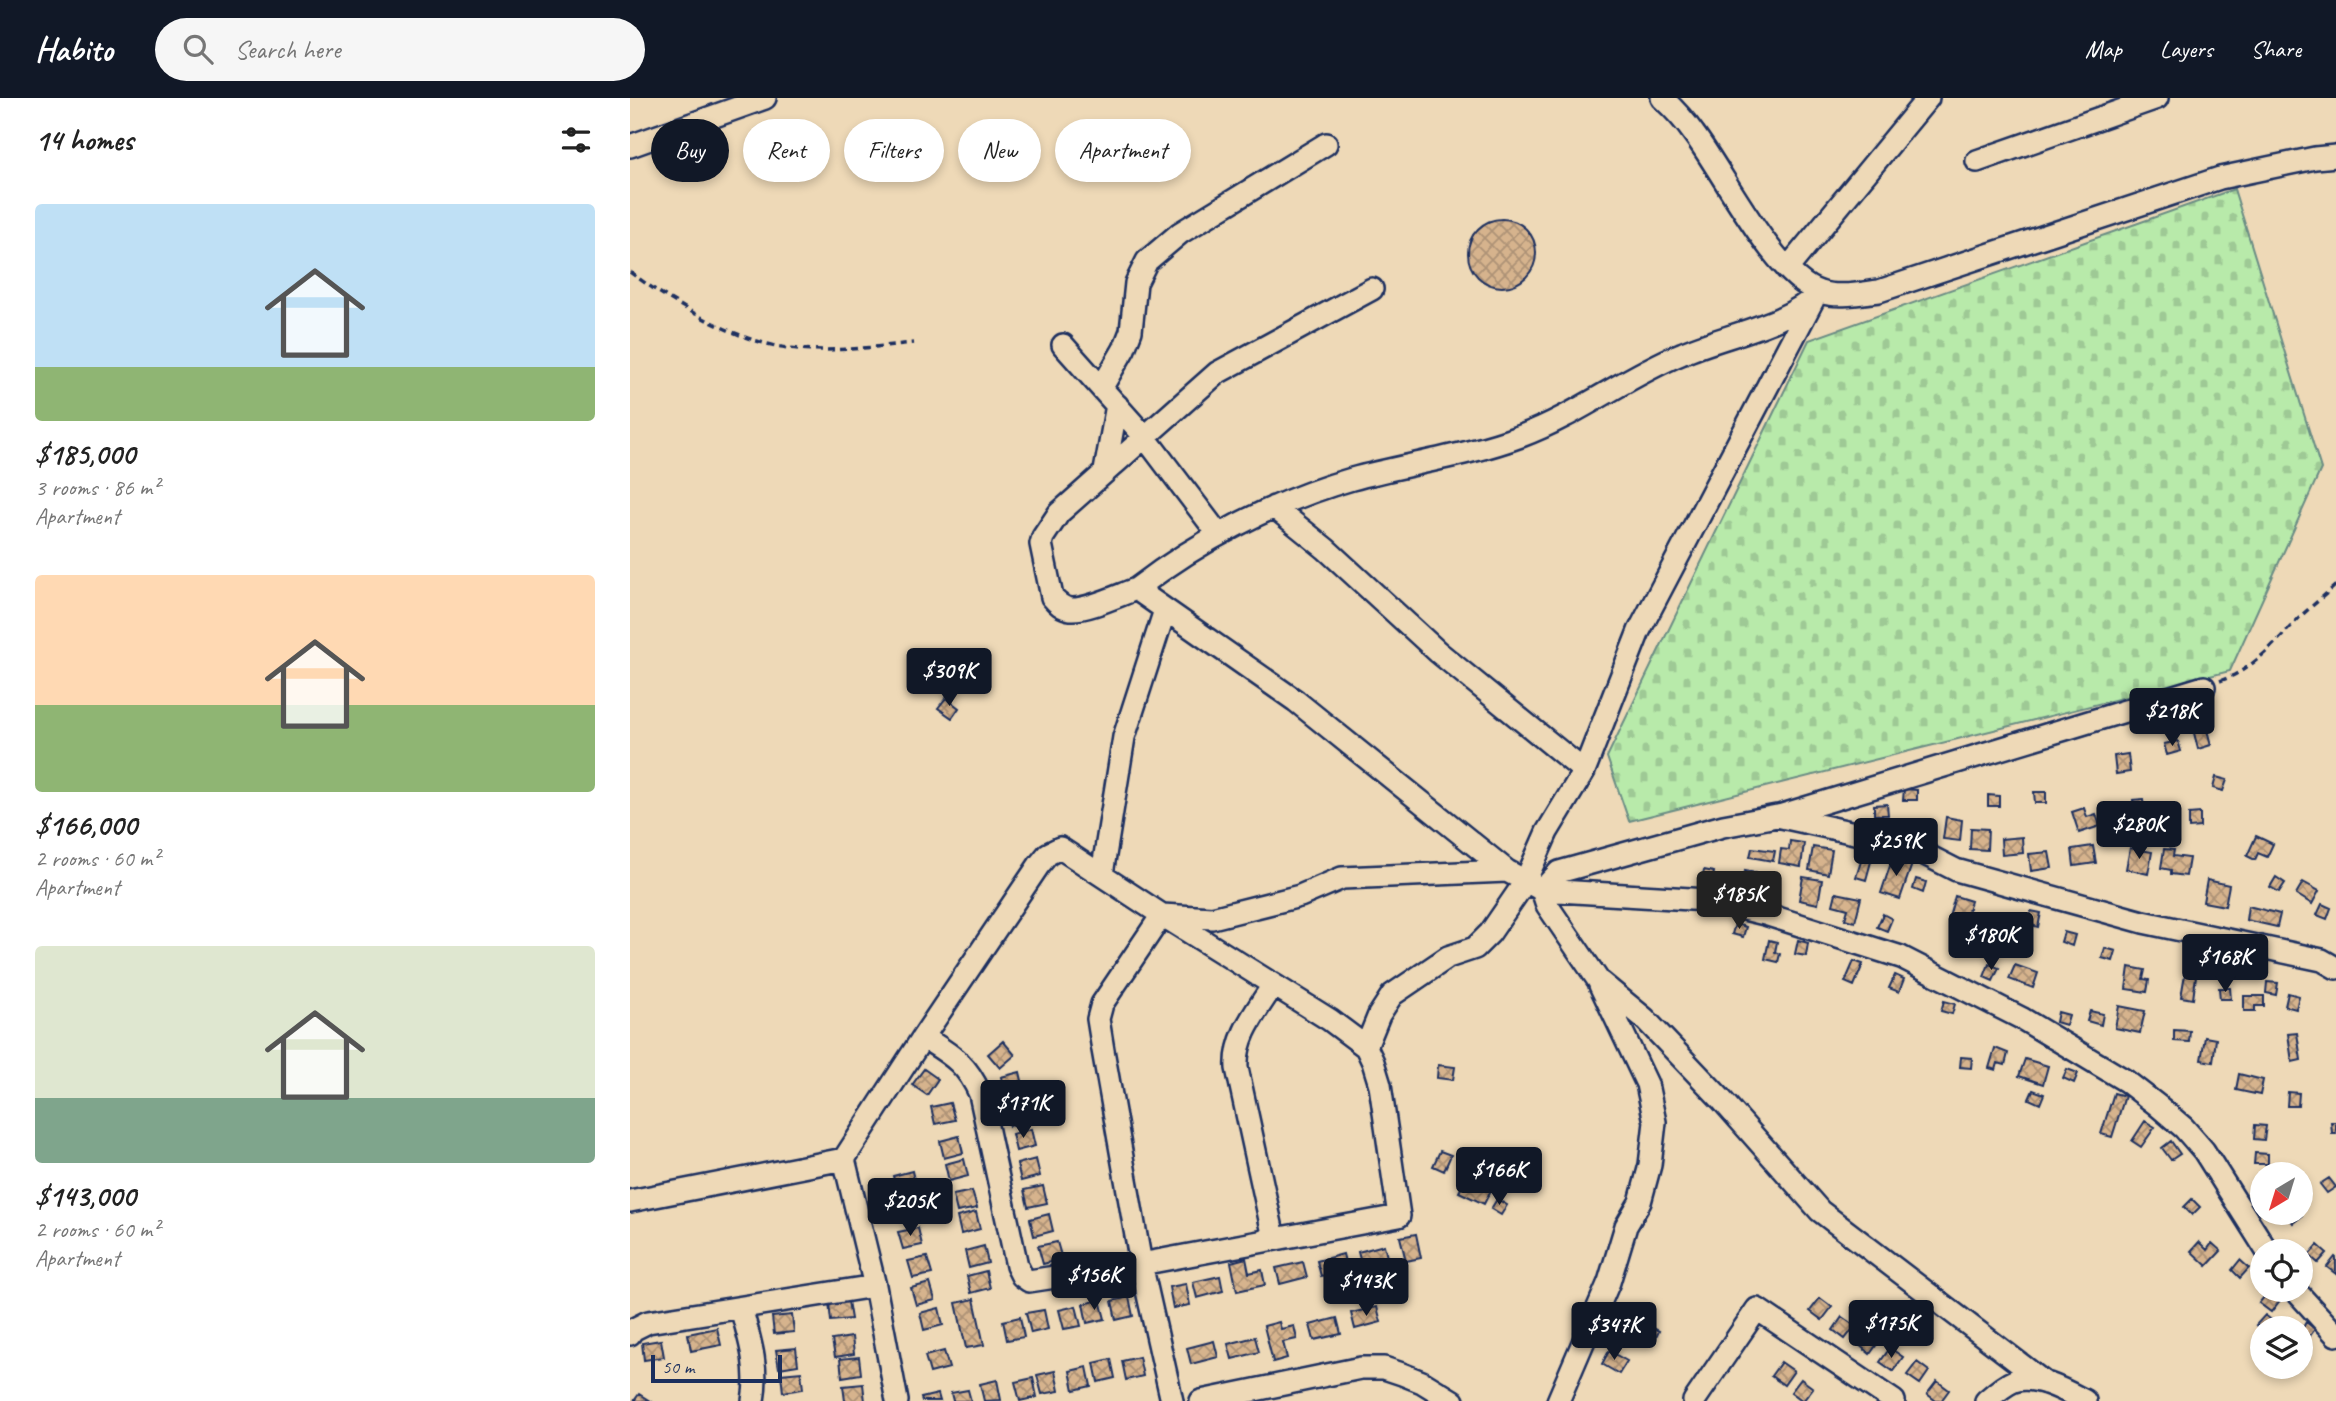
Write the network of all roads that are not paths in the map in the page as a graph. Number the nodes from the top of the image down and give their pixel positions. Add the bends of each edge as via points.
1 (765, 98) edge
2 (1928, 98) edge
3 (2157, 98) edge
4 (1666, 99) edge
5 (1326, 144) dead end
6 (630, 146) edge
7 (2336, 156) edge
8 (1977, 161) dead end
9 (1787, 269) junction
10 (1372, 289) dead end
11 (1816, 296) junction
12 (1063, 345) dead end
13 (1102, 387) junction
14 (1117, 405) junction
15 (1144, 436) junction
16 (1105, 471) junction
17 (1274, 508) junction
18 (1219, 535) junction
19 (1136, 589) junction
20 (1165, 610) junction
21 (2204, 687) road end
22 (1584, 771) junction
23 (1777, 816) junction
24 (1102, 874) junction
25 (1525, 881) junction
26 (1162, 915) junction
27 (2336, 968) edge
28 (1598, 980) junction
29 (1273, 985) junction
30 (923, 1037) junction
31 (1366, 1047) junction
32 (844, 1159) junction
33 (630, 1201) edge
34 (1274, 1238) junction
35 (2259, 1239) edge
36 (1141, 1265) junction
37 (875, 1286) junction
38 (2306, 1302) edge
39 (741, 1308) junction
40 (630, 1334) edge
41 (2336, 1335) edge
42 (2045, 1383) junction
43 (753, 1401) edge
44 (897, 1401) edge
45 (1172, 1401) edge
46 (1201, 1401) edge
47 (1453, 1401) edge
48 (1558, 1401) edge
49 (1694, 1401) edge
50 (1894, 1401) edge
51 (1986, 1401) edge
52 (2085, 1401) edge

1 - 6 street
2 - 9 street
3 - 8 street
4 - 9 street
5 - 13 street via 1180,233 1147,261 1136,283 1131,331
7 - 11 street via 2220,178 1879,291
9 - 11 street
10 - 15 street via 1217,373
11 - 17 street via 1765,324 1651,366 1556,422 1519,437 1351,480
11 - 22 street via 1639,631
12 - 13 street
13 - 14 street
14 - 15 street
14 - 16 street
15 - 16 street
15 - 18 street
16 - 19 street via 1059,513 1043,537 1041,550 1052,597 1071,609
17 - 18 street
17 - 22 street via 1326,549 1438,652
18 - 19 street
19 - 20 street
20 - 24 street via 1124,737
20 - 25 street via 1296,701
21 - 23 street
22 - 25 street via 1547,832
23 - 25 street via 1723,826
23 - 27 street via 1905,845 1956,870 2143,922 2322,960
24 - 26 street
24 - 30 street via 1060,848 1048,854
25 - 26 street via 1342,878 1300,896 1212,918
25 - 28 street
25 - 31 street via 1475,948 1448,957 1392,995
25 - 35 street via 1707,901 1901,957 2021,1018 2126,1081 2157,1105 2204,1151
26 - 29 street
26 - 36 street via 1102,1004 1098,1019
28 - 42 street via 1644,1018 1821,1211
28 - 48 street via 1647,1084 1655,1122 1640,1202 1626,1226 1609,1282
29 - 31 street
29 - 34 street via 1243,1032 1236,1053
30 - 32 street
30 - 36 street via 971,1073 980,1094 1022,1276 1028,1281 1042,1280
31 - 34 street via 1380,1085 1399,1216
32 - 33 street
32 - 37 street
34 - 36 street
36 - 45 street
37 - 39 street
37 - 44 street
38 - 41 street
39 - 40 street via 648,1322
39 - 43 street via 755,1359
42 - 51 street via 2015,1381
42 - 52 street
46 - 47 street via 1361,1368 1384,1368 1422,1382
49 - 50 street via 1757,1309

